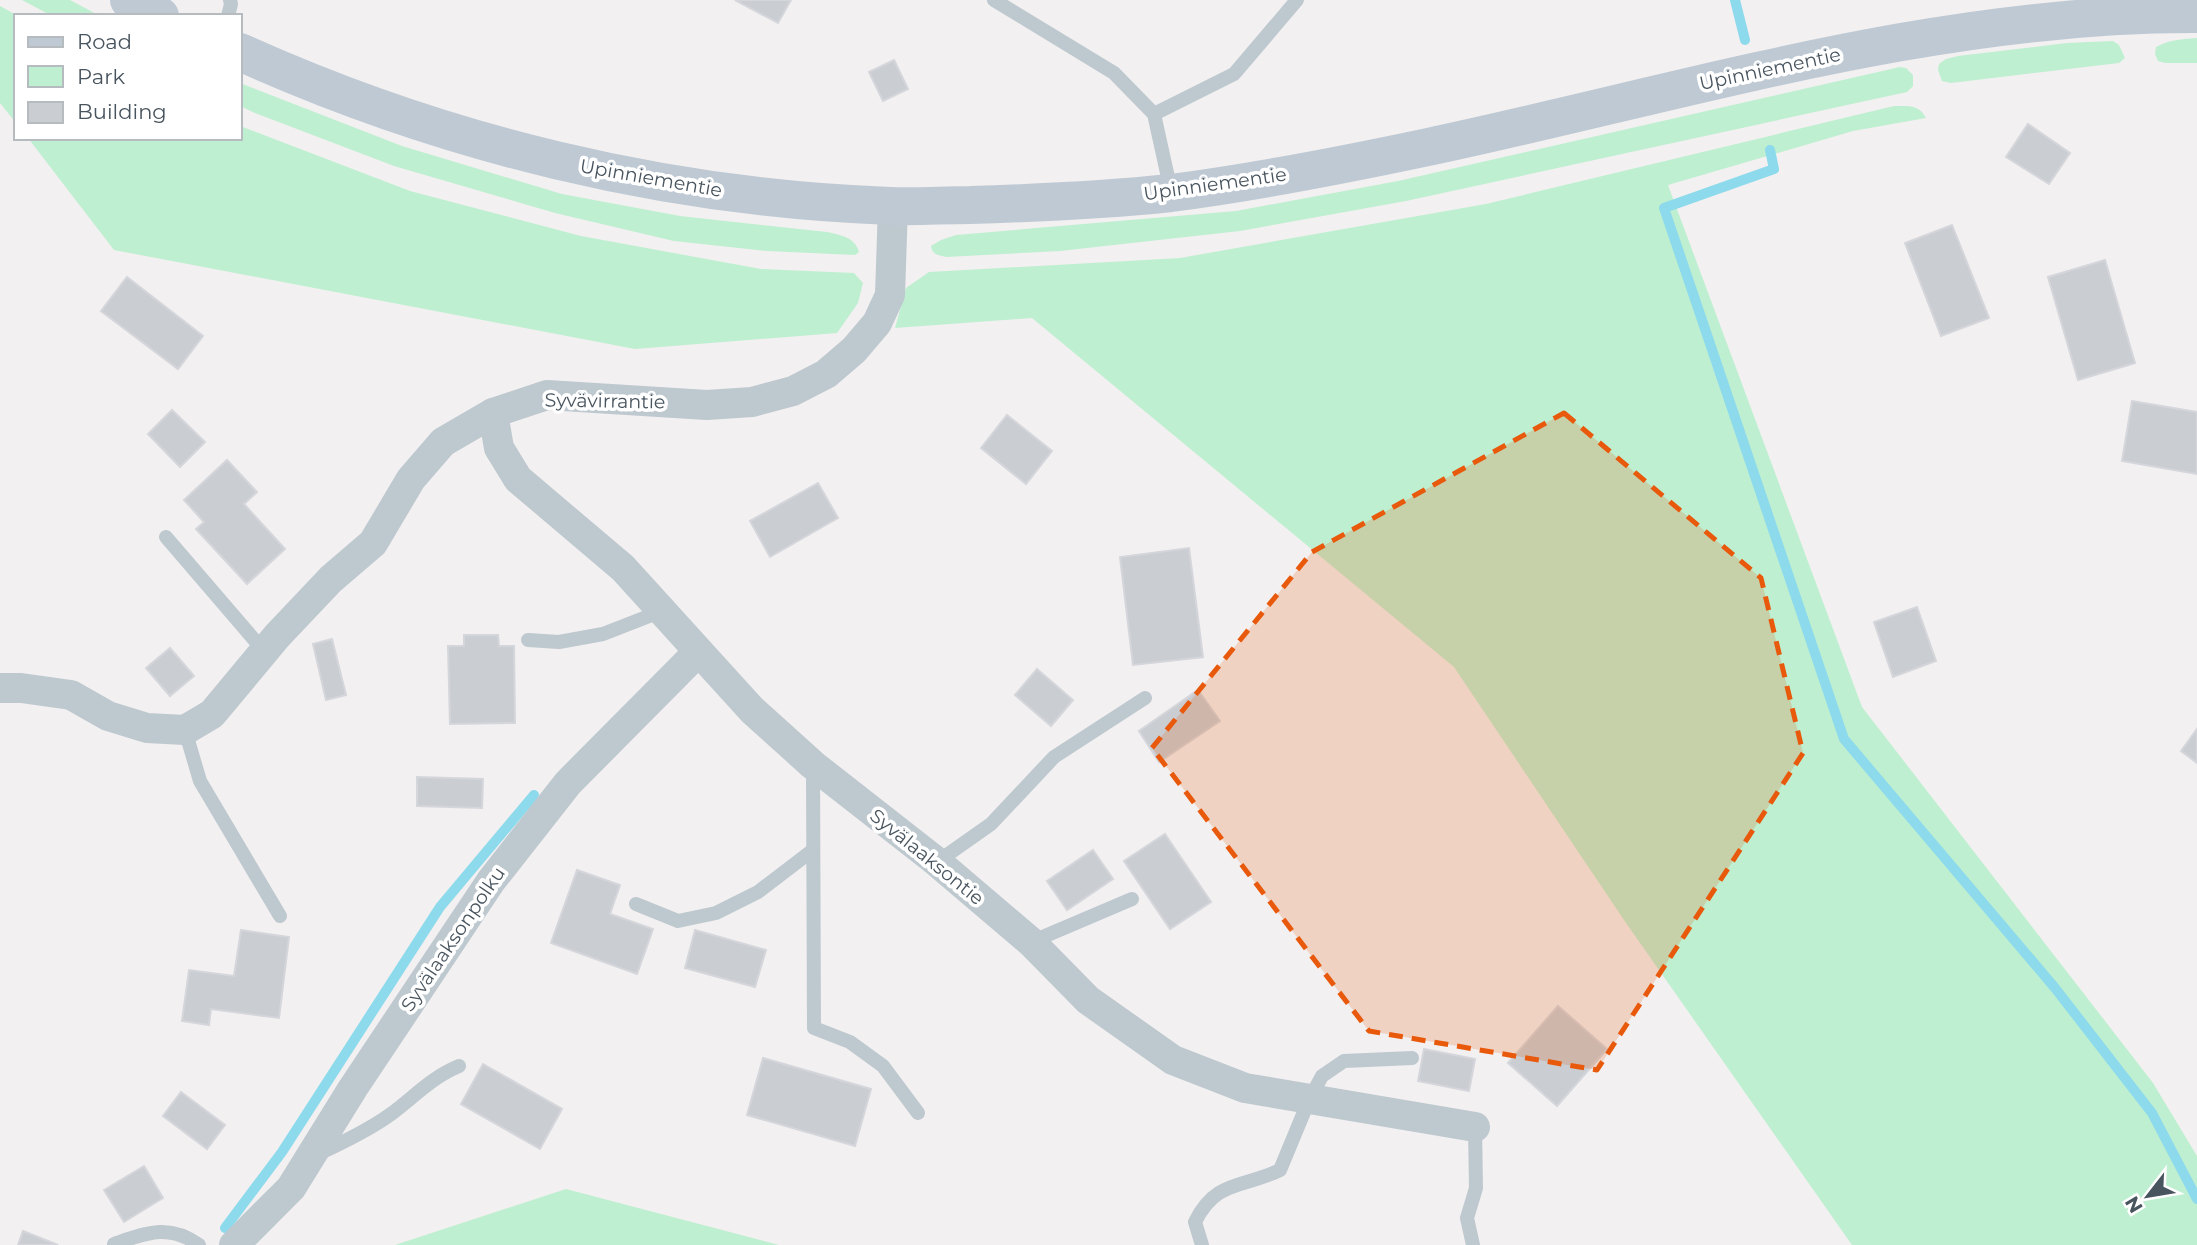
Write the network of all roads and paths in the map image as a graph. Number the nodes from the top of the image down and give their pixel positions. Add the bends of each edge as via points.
1 (129, 0) edge
2 (994, 0) edge
3 (1297, 0) edge
4 (156, 14) edge
5 (2197, 14) edge
6 (242, 53) edge
7 (1154, 114) junction
8 (1171, 192) junction
9 (893, 206) junction
10 (493, 413) junction
11 (166, 537) dead end
12 (662, 611) junction
13 (528, 640) dead end
14 (264, 651) junction
15 (698, 652) junction
16 (0, 688) edge
17 (1145, 698) dead end
18 (185, 730) junction
19 (813, 765) junction
20 (813, 850) junction
21 (937, 862) junction
22 (1132, 899) dead end
23 (636, 904) dead end
24 (279, 916) dead end
25 (1031, 942) junction
26 (1412, 1058) dead end
27 (459, 1066) dead end
28 (1309, 1100) junction
29 (918, 1113) dead end
30 (1475, 1127) joint
31 (310, 1157) junction
32 (114, 1244) edge
33 (199, 1245) edge
34 (234, 1245) edge
35 (1202, 1245) edge
36 (1473, 1245) edge

1 - 4 main road
2 - 7 lane via 1114,73
3 - 7 lane via 1234,74
5 - 8 main road, Upinniementie via 2039,21 1915,38 1429,147
6 - 9 main road, Upinniementie via 443,131 562,162 769,198
7 - 8 lane
8 - 9 main road, Upinniementie via 1033,204
9 - 10 street, Syvävirrantie via 890,295 877,323 826,374 793,391 752,402 707,405 547,395
10 - 12 street, Syvälaaksontie via 499,448 518,479 623,568
10 - 14 street, Syvävirrantie via 443,442 411,479 373,543 331,579
11 - 14 lane
12 - 13 lane via 603,634 559,642
12 - 15 street, Syvälaaksontie
14 - 18 street, Syvävirrantie via 212,714
15 - 19 street, Syvälaaksontie via 752,710
15 - 31 street, Syvälaaksonpolku via 568,783 491,881
16 - 18 street via 71,695 108,716 147,728
17 - 21 lane via 1054,757 991,824
18 - 24 lane via 201,781
19 - 20 lane
19 - 21 street, Syvälaaksontie
20 - 23 lane via 758,892 716,913 678,921
20 - 29 lane via 814,1028 850,1042 883,1066
21 - 25 street, Syvälaaksontie
22 - 25 lane
25 - 28 street, Syvälaaksontie via 1088,1000 1173,1060 1245,1088
26 - 28 lane via 1343,1060 1322,1076
27 - 31 lane via 441,1073 351,1139
28 - 30 street, Syvälaaksontie
28 - 35 lane via 1280,1170 1218,1192 1202,1209 1195,1222
30 - 36 lane via 1476,1188 1467,1218
31 - 34 street, Syvälaaksonpolku via 291,1188
32 - 33 lane via 165,1230

